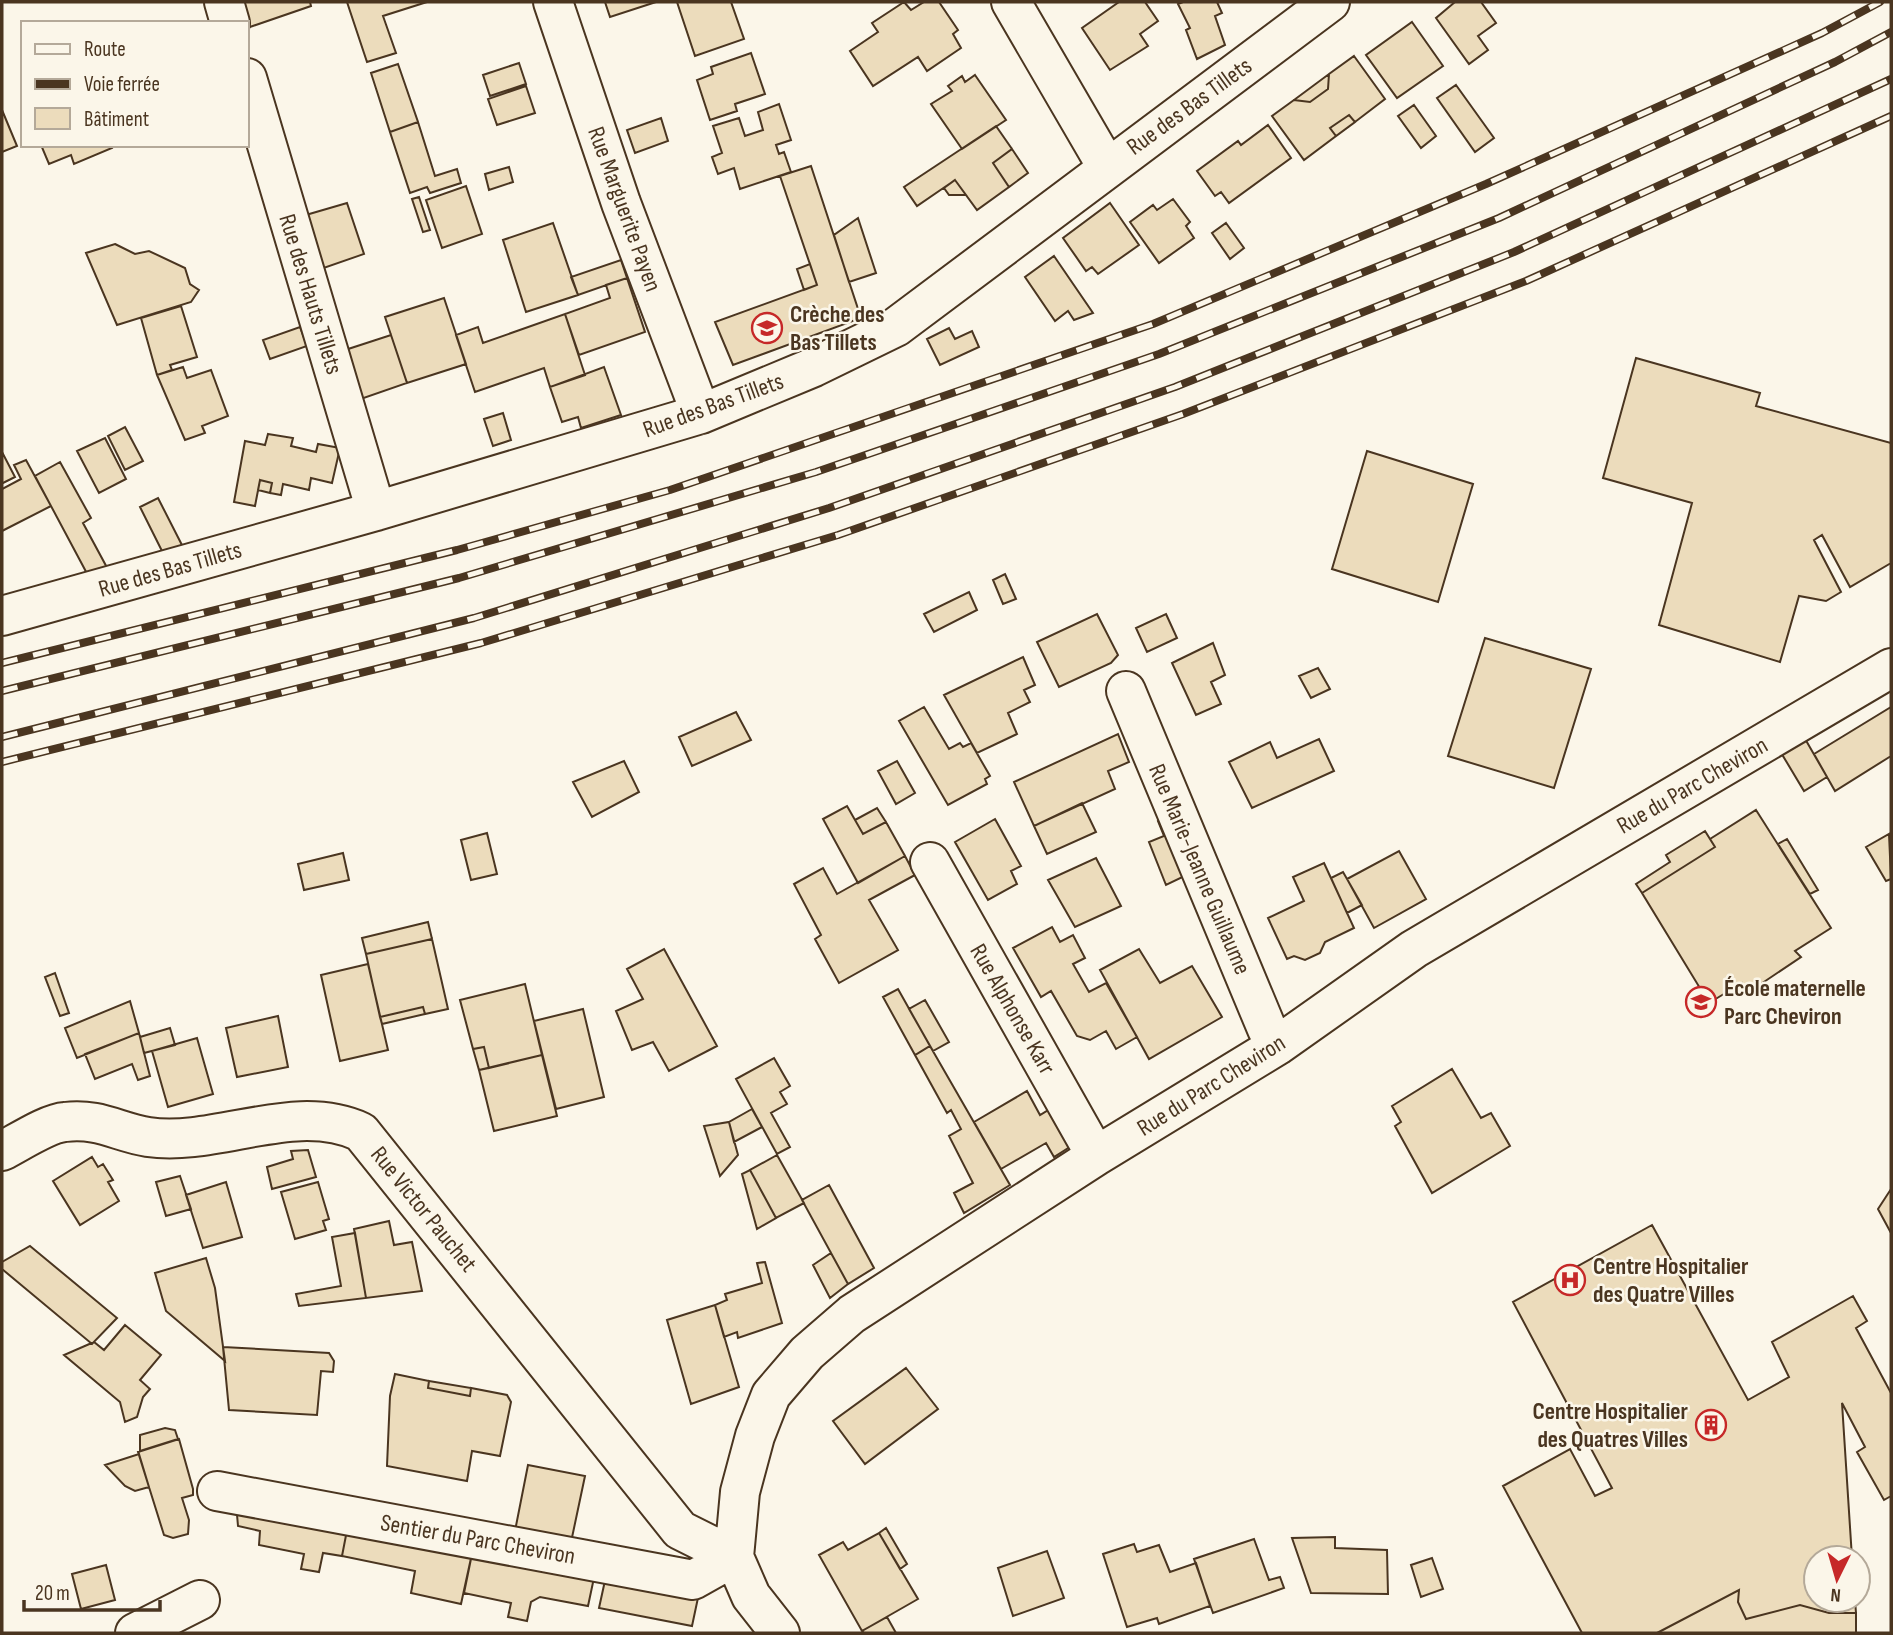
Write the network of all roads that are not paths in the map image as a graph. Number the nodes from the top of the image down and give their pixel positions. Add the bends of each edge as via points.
1 (224, 2) edge
2 (553, 2) edge
3 (1011, 2) edge
4 (1330, 2) edge
5 (229, 21) edge
6 (248, 81) edge
7 (1107, 167) junction
8 (701, 414) junction
9 (376, 511) junction
10 (2, 616) edge
11 (1891, 668) edge
12 (1126, 691) dead end
13 (930, 862) dead end
14 (1278, 1045) junction
15 (2, 1151) edge
16 (1096, 1156) junction
17 (217, 1491) dead end
18 (734, 1557) junction
19 (200, 1600) dead end
20 (135, 1633) edge
21 (780, 1633) edge

1 - 5 street
2 - 8 street, Rue Marguerite Payen via 621,203
3 - 7 street
4 - 7 street, Rue des Bas Tillets
6 - 9 street, Rue des Hauts Tillets
7 - 8 street, Rue des Bas Tillets via 896,327
8 - 9 street, Rue des Bas Tillets
9 - 10 street, Rue des Bas Tillets
11 - 14 street, Rue du Parc Cheviron via 1414,949
12 - 14 street, Rue Marie-Jeanne Guillaume
13 - 16 street, Rue Alphonse Karr
14 - 16 street, Rue du Parc Cheviron
15 - 18 street, Rue Victor Pauchet via 62,1121 102,1122 149,1137 310,1122 342,1123 361,1132 680,1530
16 - 18 street, Rue du Parc Cheviron via 852,1314 807,1353 771,1395 755,1436 740,1492
17 - 18 street, Sentier du Parc Cheviron via 693,1580
18 - 21 street, Rue du Parc Cheviron via 751,1596
19 - 20 street

